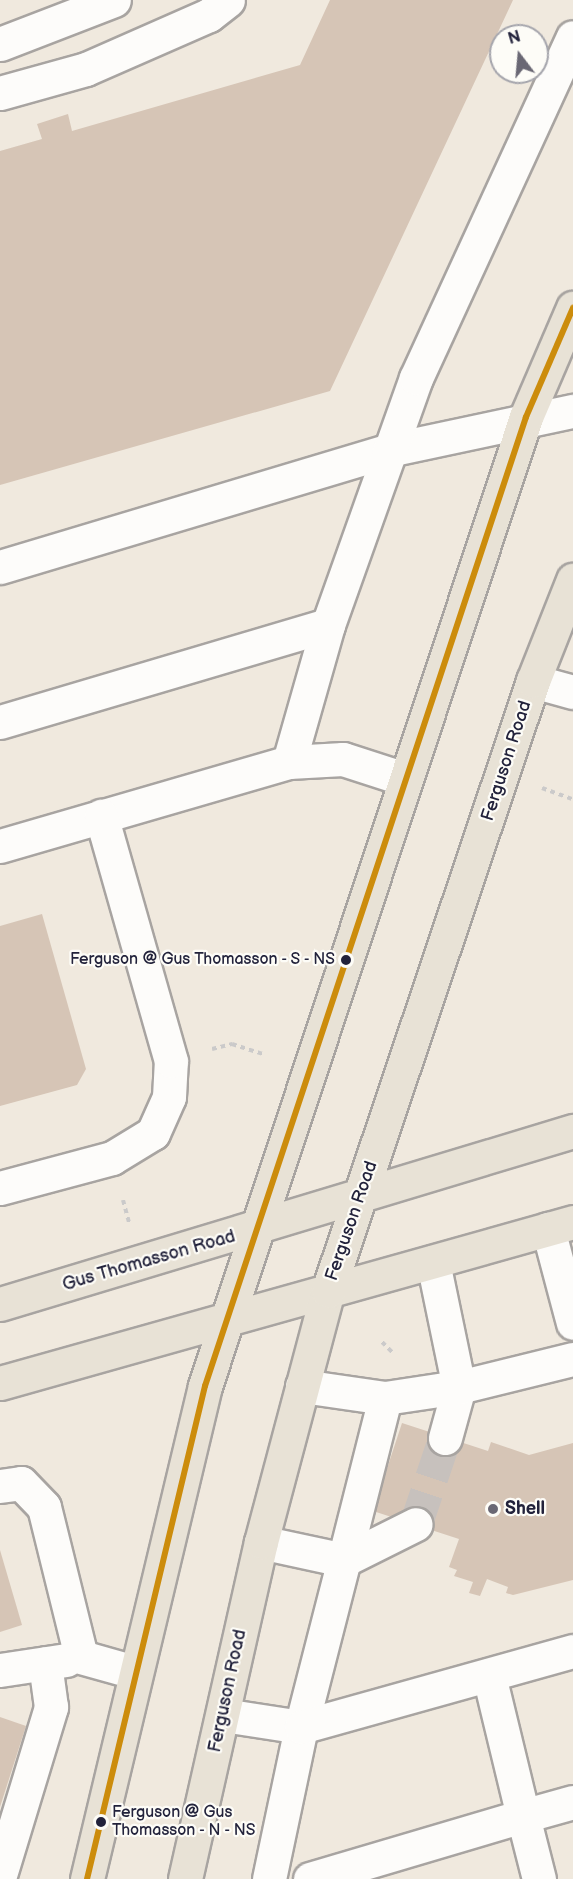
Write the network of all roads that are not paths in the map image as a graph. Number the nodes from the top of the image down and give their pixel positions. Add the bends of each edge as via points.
1 (114, 0) edge
2 (228, 0) edge
3 (573, 37) edge
4 (0, 44) edge
5 (0, 93) edge
6 (573, 308) edge
7 (573, 411) edge
8 (526, 417) junction
9 (389, 450) junction
10 (0, 567) edge
11 (573, 580) edge
12 (328, 626) junction
13 (533, 681) junction
14 (573, 692) edge
15 (0, 722) edge
16 (290, 762) junction
17 (405, 779) junction
18 (101, 816) junction
19 (0, 846) edge
20 (573, 1131) edge
21 (0, 1188) edge
22 (360, 1195) junction
23 (560, 1226) edge
24 (257, 1229) junction
25 (433, 1262) junction
26 (328, 1291) junction
27 (0, 1304) edge
28 (226, 1319) junction
29 (573, 1323) edge
30 (573, 1359) edge
31 (0, 1383) edge
32 (302, 1386) junction
33 (459, 1387) junction
34 (384, 1398) junction
35 (445, 1438) tunnel mouth
36 (0, 1486) edge
37 (416, 1524) tunnel mouth
38 (261, 1542) junction
39 (344, 1560) junction
40 (573, 1651) edge
41 (81, 1658) junction
42 (45, 1663) junction
43 (0, 1670) edge
44 (134, 1672) junction
45 (489, 1675) junction
46 (223, 1715) junction
47 (301, 1727) junction
48 (573, 1802) edge
49 (523, 1816) junction
50 (0, 1875) edge
51 (87, 1879) edge
52 (185, 1879) edge
53 (269, 1879) edge
54 (310, 1879) edge
55 (539, 1879) edge

1 - 4 lane
2 - 5 lane via 209,15 86,69
3 - 9 lane via 416,378
6 - 8 main road
7 - 8 lane
8 - 9 lane
8 - 17 main road
9 - 10 lane
9 - 12 lane
11 - 13 main road, Ferguson Road
12 - 15 lane
12 - 16 lane
13 - 14 lane
13 - 22 main road, Ferguson Road
16 - 17 lane via 343,759
16 - 18 lane
17 - 24 main road
18 - 19 lane
18 - 21 lane via 171,1061 169,1097 153,1133 112,1158
20 - 22 main road, Gus Thomasson Road
22 - 24 main road, Gus Thomasson Road
22 - 26 main road, Ferguson Road
23 - 25 main road
23 - 29 lane
24 - 27 main road, Gus Thomasson Road
24 - 28 main road
25 - 26 main road
25 - 33 lane
26 - 28 main road
26 - 32 main road, Ferguson Road
28 - 31 main road
28 - 44 main road
30 - 33 lane
32 - 34 lane
32 - 38 main road, Ferguson Road
33 - 34 lane
33 - 35 lane
34 - 39 lane
36 - 41 lane via 21,1483 44,1507
37 - 39 lane
38 - 39 lane
38 - 46 main road, Ferguson Road
39 - 47 lane
40 - 45 lane
41 - 42 lane
41 - 44 lane
42 - 43 lane
42 - 50 lane via 51,1707
44 - 51 main road
45 - 47 lane
45 - 49 lane
46 - 47 lane
46 - 52 main road, Ferguson Road
47 - 53 lane
48 - 49 lane
49 - 54 lane
49 - 55 lane

